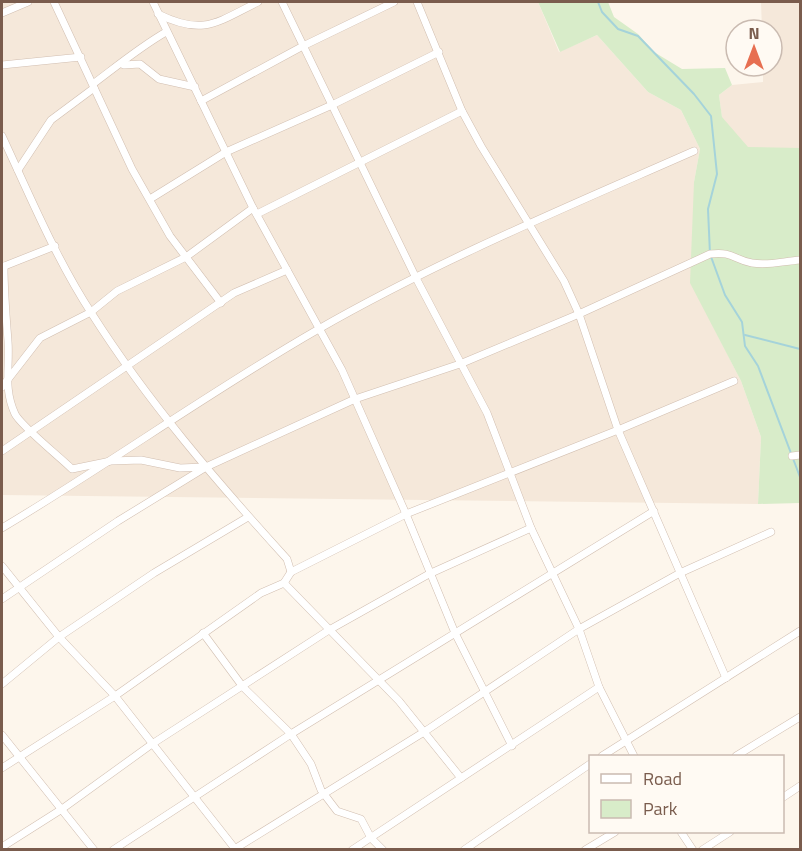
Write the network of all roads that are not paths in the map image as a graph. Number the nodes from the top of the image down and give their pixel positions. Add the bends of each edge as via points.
1 (28, 2) edge
2 (54, 2) edge
3 (153, 2) edge
4 (258, 2) edge
5 (282, 2) edge
6 (394, 2) edge
7 (417, 2) edge
8 (2, 13) edge
9 (158, 14) junction
10 (166, 32) junction
11 (303, 46) junction
12 (439, 52) junction
13 (81, 57) junction
14 (2, 65) edge
15 (118, 65) junction
16 (93, 86) junction
17 (195, 87) junction
18 (201, 101) junction
19 (332, 105) junction
20 (462, 111) junction
21 (2, 136) edge
22 (694, 151) dead end
23 (226, 152) junction
24 (360, 162) junction
25 (18, 171) junction
26 (150, 199) junction
27 (255, 211) junction
28 (531, 224) junction
29 (55, 246) junction
30 (186, 257) junction
31 (801, 260) edge
32 (3, 267) edge
33 (287, 270) junction
34 (416, 278) junction
35 (221, 303) junction
36 (91, 312) junction
37 (579, 314) junction
38 (319, 329) junction
39 (460, 364) junction
40 (126, 366) junction
41 (734, 381) dead end
42 (4, 385) edge
43 (355, 399) junction
44 (170, 421) junction
45 (618, 430) junction
46 (32, 432) junction
47 (2, 452) edge
48 (801, 455) edge
49 (792, 456) dead end
50 (111, 460) junction
51 (206, 467) junction
52 (511, 471) junction
53 (654, 512) junction
54 (406, 514) junction
55 (248, 517) junction
56 (2, 528) edge
57 (531, 528) junction
58 (771, 532) dead end
59 (2, 566) edge
60 (291, 572) junction
61 (680, 573) junction
62 (429, 574) junction
63 (551, 575) junction
64 (284, 583) junction
65 (19, 585) junction
66 (2, 599) edge
67 (579, 629) junction
68 (329, 630) junction
69 (801, 631) edge
70 (203, 633) junction
71 (455, 633) junction
72 (59, 637) junction
73 (726, 678) junction
74 (376, 681) junction
75 (2, 684) edge
76 (243, 687) junction
77 (600, 687) junction
78 (485, 691) junction
79 (115, 696) junction
80 (801, 717) edge
81 (424, 732) junction
82 (291, 734) junction
83 (2, 735) edge
84 (625, 741) junction
85 (152, 744) junction
86 (512, 746) junction
87 (20, 755) junction
88 (604, 755) edge
89 (633, 755) edge
90 (738, 755) edge
91 (589, 765) edge
92 (2, 768) edge
93 (461, 778) junction
94 (801, 786) edge
95 (324, 794) junction
96 (195, 795) junction
97 (784, 797) edge
98 (62, 809) junction
99 (612, 833) edge
100 (682, 833) edge
101 (727, 833) edge
102 (371, 838) junction
103 (2, 847) edge
104 (94, 849) edge
105 (113, 849) edge
106 (235, 849) edge
107 (352, 849) edge
108 (383, 849) edge
109 (464, 849) edge
110 (585, 849) edge
111 (693, 849) edge
112 (702, 849) edge

1 - 8 street
2 - 13 street
3 - 9 street
4 - 9 street via 195,27 180,25
5 - 11 street
6 - 11 street
7 - 12 street
9 - 10 street
10 - 15 street
10 - 17 street
11 - 18 street
11 - 19 street
12 - 19 street
12 - 20 street
13 - 14 street
13 - 16 street
15 - 16 street
15 - 17 street via 140,64 159,80
16 - 25 street via 51,120
16 - 26 street
17 - 18 street
18 - 23 street
19 - 23 street
19 - 24 street
20 - 24 street
20 - 28 street
21 - 25 street
22 - 28 street
23 - 26 street
23 - 27 street
24 - 27 street
24 - 34 street
25 - 29 street
26 - 30 street
27 - 30 street
27 - 33 street
28 - 34 street
28 - 37 street
29 - 32 street
29 - 36 street
30 - 35 street
30 - 36 street via 117,291
31 - 37 street via 750,263 725,252 710,254
32 - 42 street via 8,358
33 - 35 street via 251,284
33 - 38 street
34 - 38 street
34 - 39 street
35 - 40 street
36 - 40 street
36 - 42 street via 40,338
37 - 39 street
37 - 45 street
38 - 43 street
38 - 44 street
39 - 43 street
39 - 52 street via 487,413
40 - 44 street
40 - 46 street
41 - 45 street
42 - 46 street via 16,416
43 - 51 street
43 - 54 street
44 - 50 street
44 - 51 street
45 - 52 street
45 - 53 street
46 - 47 street
46 - 50 street via 72,469
48 - 49 street
50 - 51 street
50 - 56 street
51 - 55 street
51 - 65 street
52 - 54 street
52 - 57 street
53 - 61 street
53 - 63 street
54 - 60 street
54 - 62 street
55 - 60 street via 287,559
55 - 72 street via 180,556
57 - 62 street
57 - 63 street
58 - 61 street
59 - 65 street
60 - 64 street
61 - 67 street
61 - 73 street
62 - 68 street
62 - 71 street
63 - 67 street
63 - 71 street
64 - 68 street
64 - 70 street via 261,593
65 - 66 street
65 - 72 street
67 - 77 street
67 - 78 street
68 - 74 street
68 - 76 street
69 - 73 street
70 - 76 street
70 - 79 street
71 - 74 street
71 - 78 street
72 - 75 street
72 - 79 street
73 - 84 street
74 - 81 street via 399,701
74 - 82 street
76 - 82 street
76 - 85 street
77 - 84 street
77 - 86 street
78 - 81 street
78 - 86 street
79 - 85 street
79 - 87 street
80 - 90 street
81 - 93 street
81 - 95 street
82 - 95 street via 312,764
82 - 96 street
83 - 87 street
84 - 88 street
84 - 89 street
85 - 96 street
85 - 98 street
86 - 93 street
87 - 92 street
87 - 98 street
91 - 109 street
93 - 102 street
94 - 97 street
95 - 102 street via 338,812 361,819
95 - 106 street
96 - 105 street
96 - 106 street
98 - 103 street
98 - 104 street
99 - 110 street
100 - 111 street
101 - 112 street
102 - 107 street
102 - 108 street

